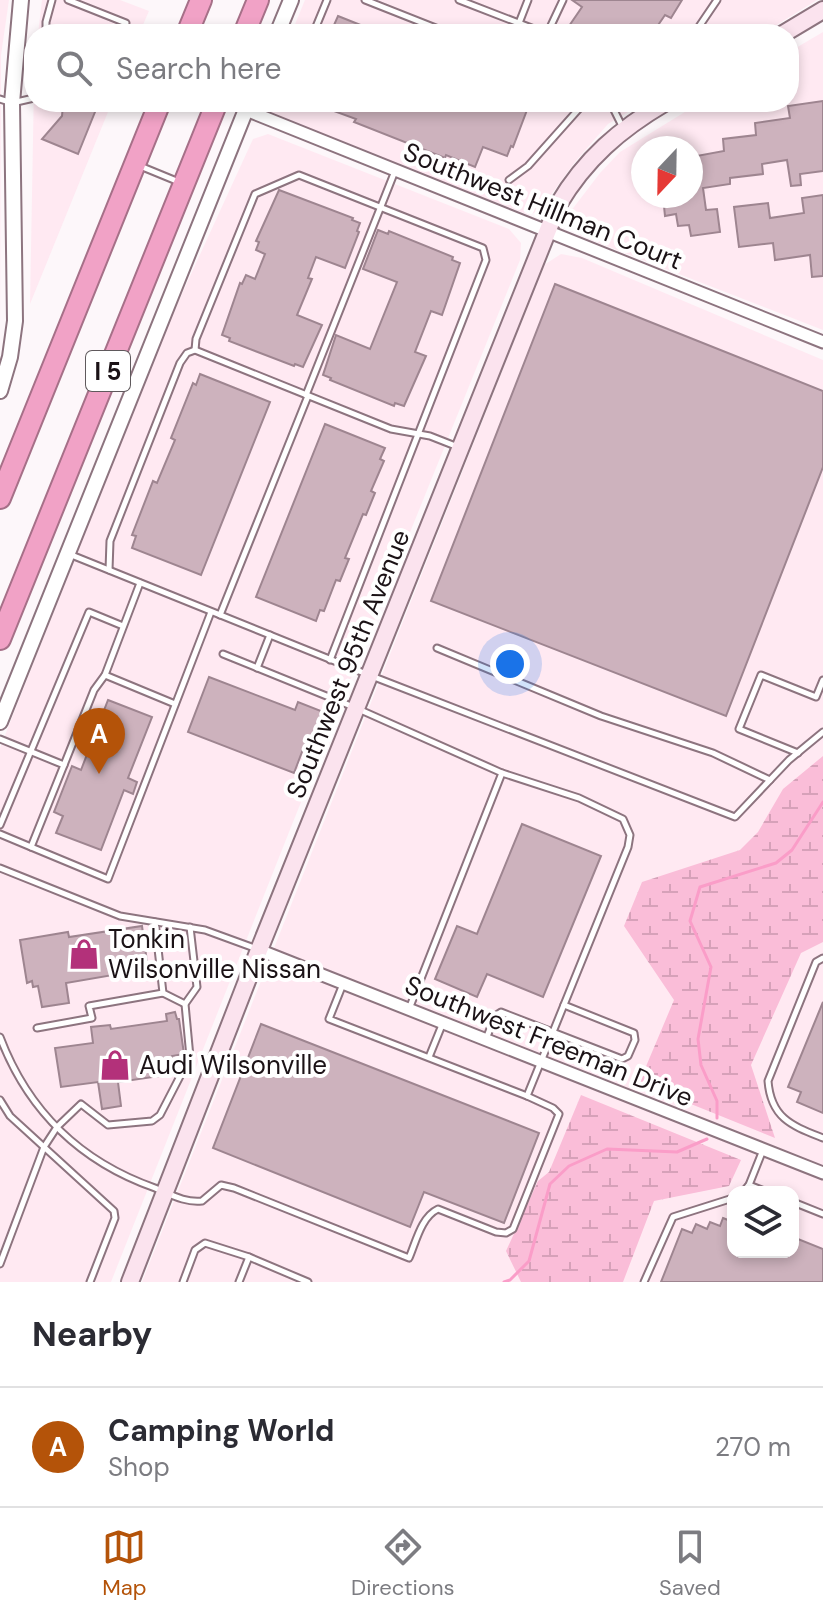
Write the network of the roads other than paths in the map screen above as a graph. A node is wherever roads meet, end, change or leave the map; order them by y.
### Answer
1 (21, 0) edge
2 (52, 0) edge
3 (68, 0) edge
4 (201, 0) edge
5 (258, 0) edge
6 (291, 0) edge
7 (327, 0) edge
8 (365, 0) edge
9 (459, 0) edge
10 (528, 0) edge
11 (563, 0) edge
12 (717, 0) edge
13 (818, 7) edge
14 (126, 23) dead end
15 (519, 23) joint
16 (46, 24) edge
17 (191, 24) edge
18 (248, 24) edge
19 (281, 24) edge
20 (317, 24) edge
21 (426, 24) edge
22 (552, 24) edge
23 (701, 24) edge
24 (796, 24) edge
25 (6, 101) edge
26 (156, 112) edge
27 (213, 112) edge
28 (245, 112) edge
29 (261, 112) edge
30 (576, 112) edge
31 (615, 112) edge
32 (649, 112) edge
33 (623, 128) junction
34 (135, 164) junction
35 (395, 170) junction
36 (509, 180) dead end
37 (184, 184) junction
38 (381, 208) junction
39 (546, 230) junction
40 (823, 342) edge
41 (6, 350) edge
42 (195, 350) junction
43 (0, 391) edge
44 (307, 395) junction
45 (419, 435) junction
46 (459, 448) junction
47 (0, 498) edge
48 (68, 554) junction
49 (109, 570) junction
50 (140, 583) junction
51 (211, 612) junction
52 (220, 615) junction
53 (123, 626) junction
54 (270, 635) junction
55 (0, 639) edge
56 (437, 648) dead end
57 (223, 654) dead end
58 (330, 660) junction
59 (257, 668) junction
60 (105, 675) junction
61 (369, 675) junction
62 (823, 680) edge
63 (175, 704) junction
64 (356, 708) junction
65 (0, 722) edge
66 (823, 732) edge
67 (0, 739) edge
68 (31, 751) junction
69 (798, 753) junction
70 (64, 765) junction
71 (502, 773) junction
72 (770, 780) junction
73 (0, 825) edge
74 (0, 834) edge
75 (31, 847) junction
76 (0, 868) edge
77 (155, 922) junction
78 (190, 927) junction
79 (259, 950) junction
80 (823, 958) edge
81 (343, 983) junction
82 (163, 993) junction
83 (185, 1004) junction
84 (564, 1005) junction
85 (409, 1009) junction
86 (442, 1023) junction
87 (37, 1028) dead end
88 (554, 1031) junction
89 (0, 1037) edge
90 (486, 1040) junction
91 (429, 1057) junction
92 (541, 1062) junction
93 (527, 1096) junction
94 (0, 1100) edge
95 (57, 1127) junction
96 (823, 1138) edge
97 (44, 1147) junction
98 (763, 1149) junction
99 (823, 1173) edge
100 (749, 1185) edge
101 (167, 1193) junction
102 (727, 1200) edge
103 (799, 1204) edge
104 (823, 1214) edge
105 (249, 1257) junction
106 (0, 1264) edge
107 (287, 1273) junction
108 (90, 1282) edge
109 (130, 1282) edge
110 (183, 1282) edge
111 (239, 1282) edge
112 (283, 1282) edge
113 (308, 1282) edge
114 (644, 1282) edge

1 - 25 street
2 - 16 lane
3 - 14 lane
4 - 17 highway
5 - 18 highway
6 - 19 street
7 - 20 lane
8 - 21 lane
9 - 15 lane
10 - 15 lane
11 - 22 lane
12 - 23 lane
13 - 24 main road
25 - 41 street
26 - 34 highway, I 5
27 - 37 highway, I 5
28 - 48 street
29 - 35 street, Southwest Hillman Court
30 - 36 lane
31 - 33 lane
32 - 33 main road, Southwest 95th Avenue
33 - 39 main road, Southwest 95th Avenue
34 - 37 lane
34 - 47 highway, I 5
35 - 38 lane
35 - 39 street, Southwest Hillman Court
37 - 55 highway, I 5
38 - 42 lane
38 - 44 lane
38 - 45 lane
39 - 40 street, Southwest Hillman Court
39 - 46 main road, Southwest 95th Avenue
41 - 43 street
42 - 44 lane
42 - 49 lane
44 - 45 lane
44 - 52 lane
45 - 46 lane
45 - 58 lane
46 - 61 main road, Southwest 95th Avenue
48 - 49 lane
48 - 65 street
49 - 50 lane
50 - 51 lane
50 - 53 lane
51 - 52 lane
51 - 63 lane
52 - 54 lane
53 - 60 lane
53 - 68 lane
54 - 58 lane
54 - 59 lane
56 - 72 lane
57 - 59 lane
58 - 61 lane
59 - 64 lane
60 - 63 lane
60 - 70 lane
61 - 64 main road, Southwest 95th Avenue
61 - 72 lane
62 - 69 lane
63 - 75 lane
64 - 71 lane
64 - 79 main road, Southwest 95th Avenue
66 - 69 lane
67 - 68 lane
68 - 70 lane
68 - 73 lane
69 - 72 lane
70 - 75 lane
71 - 84 lane
71 - 85 lane
74 - 75 lane
76 - 77 lane
77 - 78 lane
77 - 82 lane
78 - 79 lane
78 - 83 lane
79 - 81 street, Southwest Freeman Drive
79 - 101 main road, Southwest 95th Avenue
80 - 96 lane
81 - 85 street, Southwest Freeman Drive
81 - 91 lane
82 - 83 lane
82 - 87 lane
83 - 95 lane
84 - 88 lane
84 - 88 lane
85 - 86 street, Southwest Freeman Drive
86 - 90 street, Southwest Freeman Drive
86 - 91 lane
88 - 90 lane
88 - 92 lane
89 - 95 lane
90 - 92 street, Southwest Freeman Drive
91 - 93 lane
92 - 93 lane
92 - 98 street, Southwest Freeman Drive
93 - 101 lane
94 - 97 lane
95 - 97 lane
95 - 101 lane
97 - 106 lane
97 - 108 lane
98 - 99 street, Southwest Freeman Drive
98 - 100 lane
101 - 109 main road, Southwest 95th Avenue
102 - 114 lane
103 - 104 lane
105 - 107 lane
105 - 110 lane
105 - 111 lane
107 - 112 lane
107 - 113 lane

